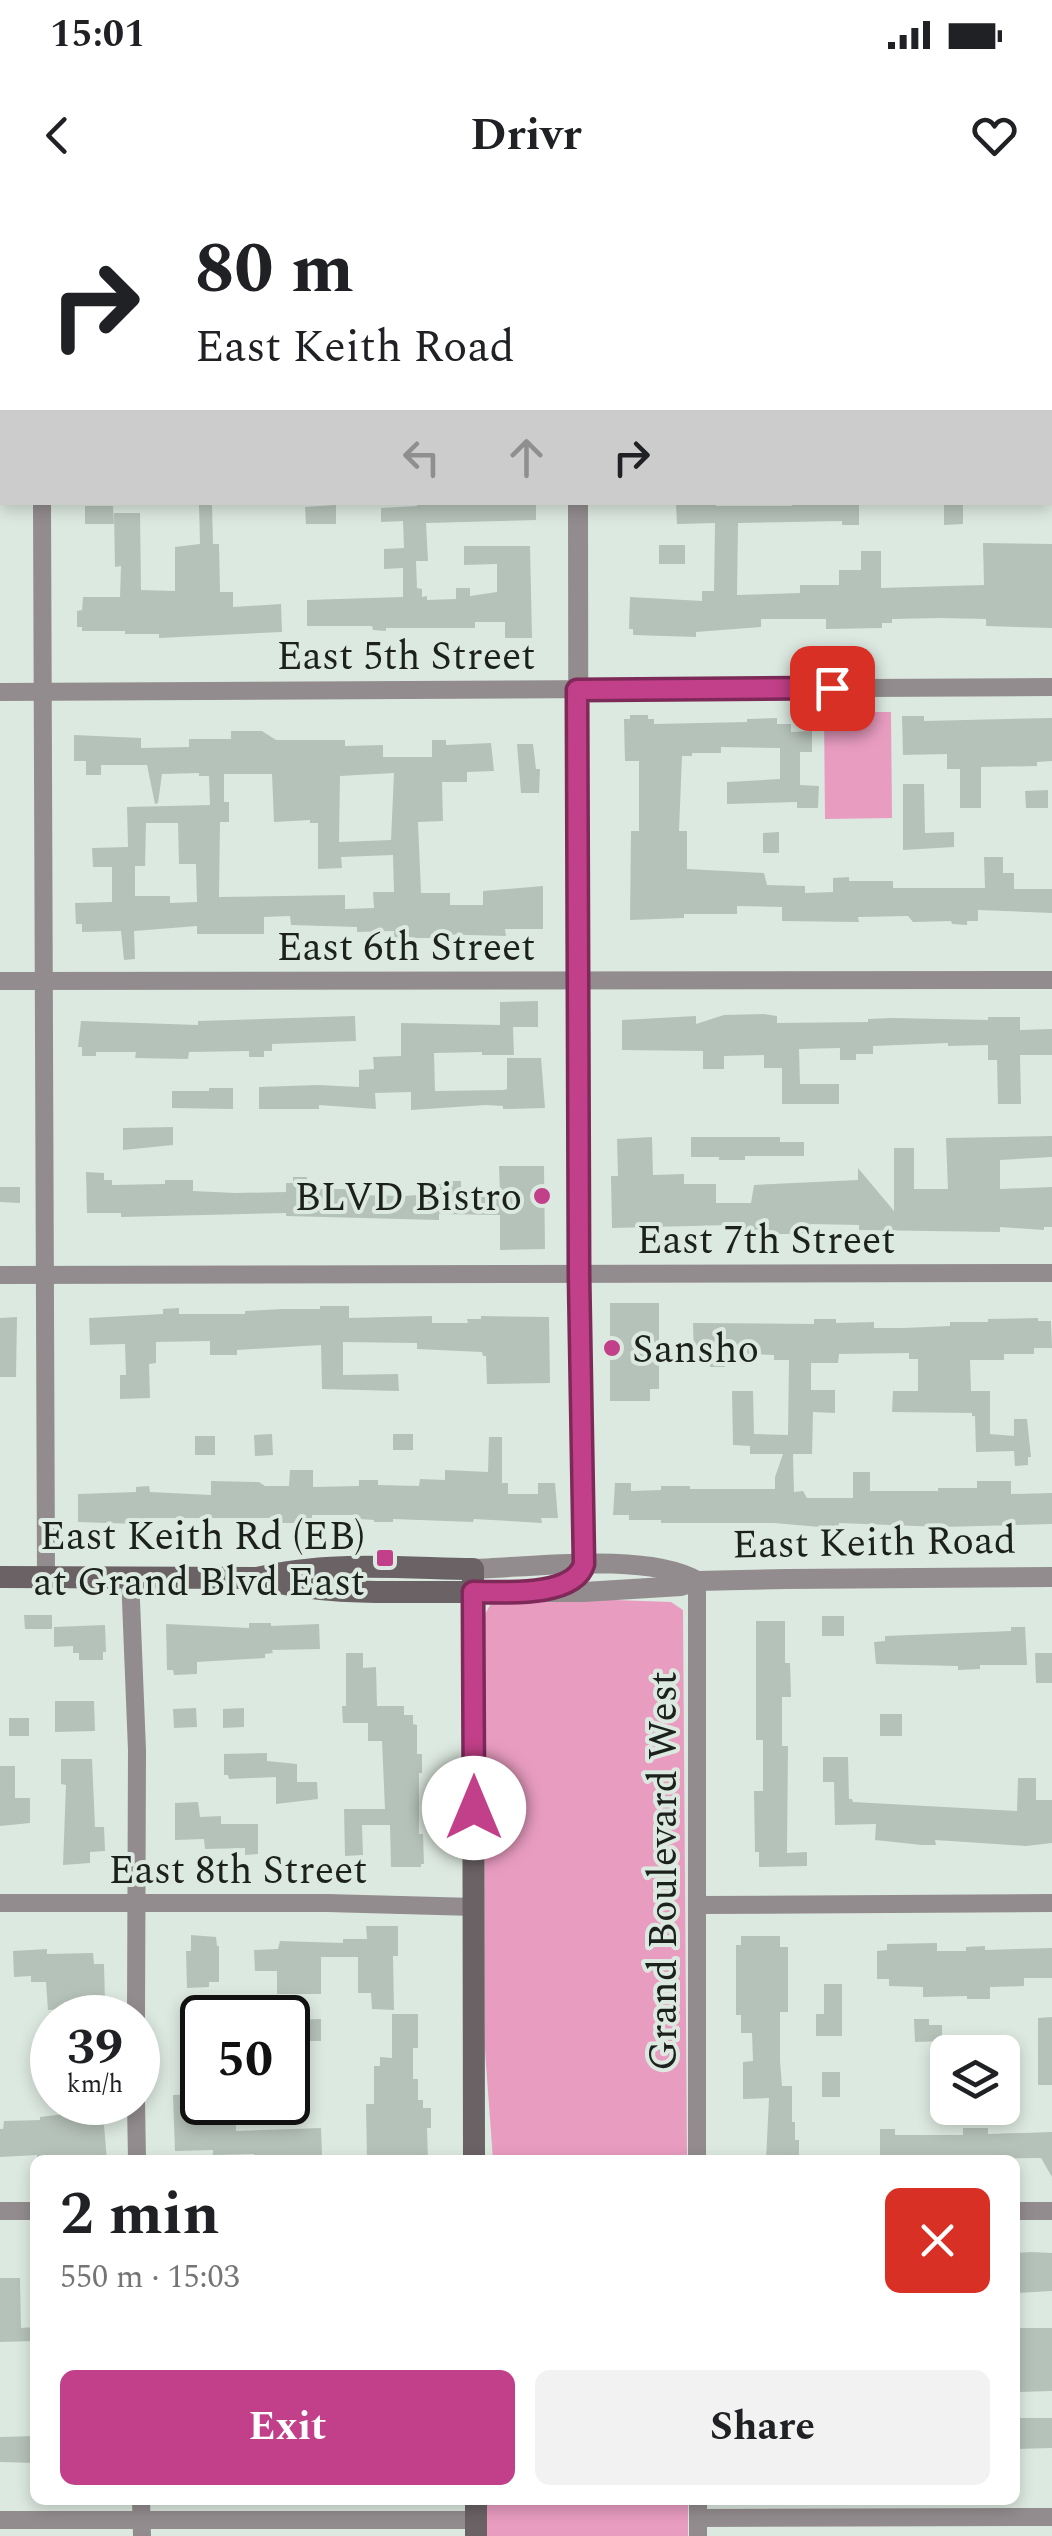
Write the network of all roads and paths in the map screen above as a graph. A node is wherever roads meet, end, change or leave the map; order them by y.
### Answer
1 (42, 505) edge
2 (578, 505) edge
3 (1052, 687) edge
4 (577, 690) junction
5 (0, 692) edge
6 (44, 692) junction
7 (1052, 980) edge
8 (0, 981) edge
9 (44, 981) junction
10 (577, 982) junction
11 (1052, 1273) edge
12 (0, 1275) edge
13 (46, 1275) junction
14 (579, 1275) junction
15 (584, 1564) junction
16 (130, 1576) junction
17 (0, 1577) edge
18 (46, 1577) junction
19 (1052, 1577) edge
20 (473, 1580) junction
21 (697, 1581) junction
22 (624, 1590) junction
23 (530, 1592) junction
24 (0, 1903) edge
25 (1052, 1903) edge
26 (135, 1905) junction
27 (699, 1905) junction
28 (476, 1906) junction
29 (136, 1995) edge
30 (136, 2125) edge
31 (136, 2155) edge
32 (474, 2155) edge
33 (697, 2155) edge
34 (1020, 2210) edge
35 (0, 2211) edge
36 (30, 2211) edge
37 (1052, 2211) edge
38 (1052, 2517) edge
39 (476, 2518) edge
40 (698, 2518) edge
41 (0, 2520) edge
42 (142, 2528) edge

1 - 6 street
2 - 4 street
3 - 4 street, East 5th Street
4 - 6 street, East 5th Street
4 - 10 street
5 - 6 street, East 5th Street
6 - 9 street
7 - 10 street, East 6th Street
8 - 9 street, East 6th Street
9 - 10 street, East 6th Street
9 - 13 street
10 - 14 street
11 - 14 street, East 7th Street
12 - 13 street, East 7th Street
13 - 14 street, East 7th Street
13 - 18 street
14 - 15 street
15 - 20 street, East Keith Road
15 - 21 street, East Keith Road
15 - 22 street
15 - 23 street
16 - 18 main road, East Keith Road
16 - 20 main road, East Keith Road
16 - 26 street
17 - 18 main road, East Keith Road
19 - 21 street, East Keith Road
20 - 23 street, East Keith Road
20 - 28 main road
21 - 22 street, East Keith Road
21 - 27 street, Grand Boulevard West
22 - 23 street, East Keith Road
24 - 26 street, East 8th Street
25 - 27 street
26 - 28 street, East 8th Street
26 - 29 street
27 - 33 street, Grand Boulevard West
28 - 32 main road
30 - 31 street
34 - 37 street
35 - 36 street
38 - 40 street
39 - 42 street
41 - 42 street

